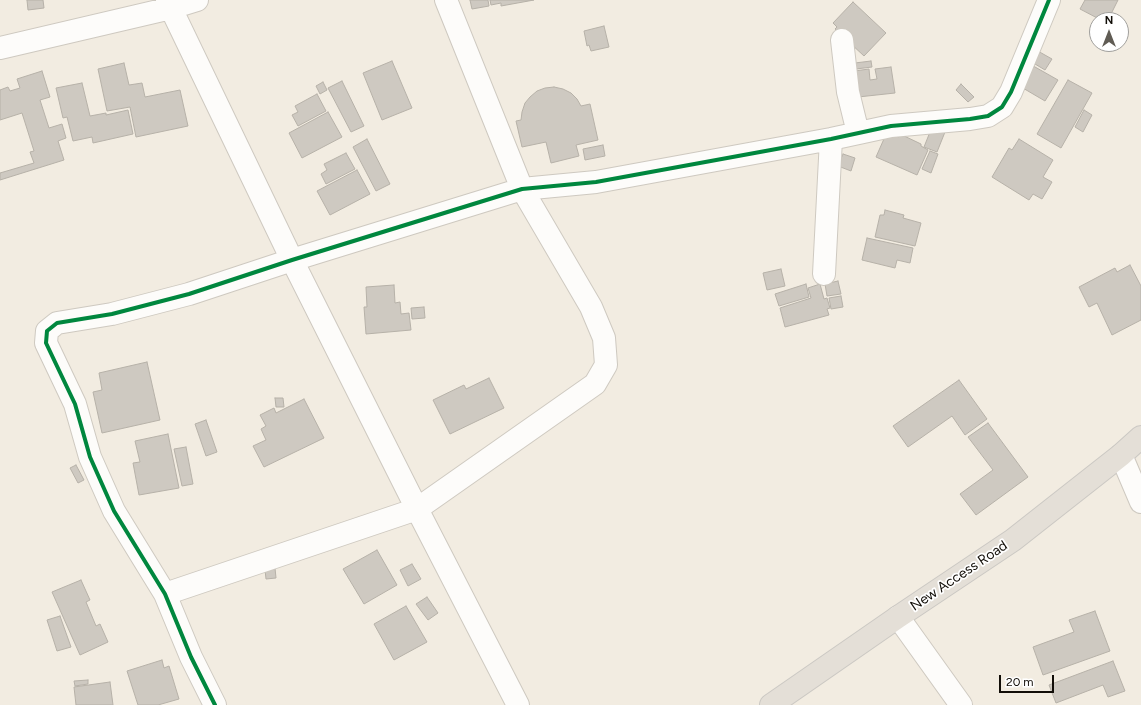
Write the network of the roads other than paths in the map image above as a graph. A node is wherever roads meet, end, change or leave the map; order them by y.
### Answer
1 (197, 0) edge
2 (446, 0) edge
3 (1049, 0) edge
4 (169, 4) edge
5 (842, 40) dead end
6 (0, 48) edge
7 (858, 133) junction
8 (832, 140) junction
9 (522, 189) junction
10 (292, 260) junction
11 (824, 274) dead end
12 (1141, 437) edge
13 (1121, 455) junction
14 (1141, 502) edge
15 (418, 509) junction
16 (165, 594) junction
17 (898, 617) junction
18 (214, 705) edge
19 (518, 705) edge
20 (770, 705) edge
21 (961, 705) edge

1 - 4 street
2 - 9 street
3 - 7 street
4 - 6 street
4 - 10 street
5 - 7 street
7 - 8 street
8 - 9 street
8 - 11 street
9 - 10 street
9 - 15 street
10 - 15 street
10 - 16 street
12 - 13 main road, New Access Road
13 - 14 street
13 - 17 main road, New Access Road
15 - 16 street
15 - 19 street
16 - 18 street
17 - 20 main road, New Access Road
17 - 21 street

